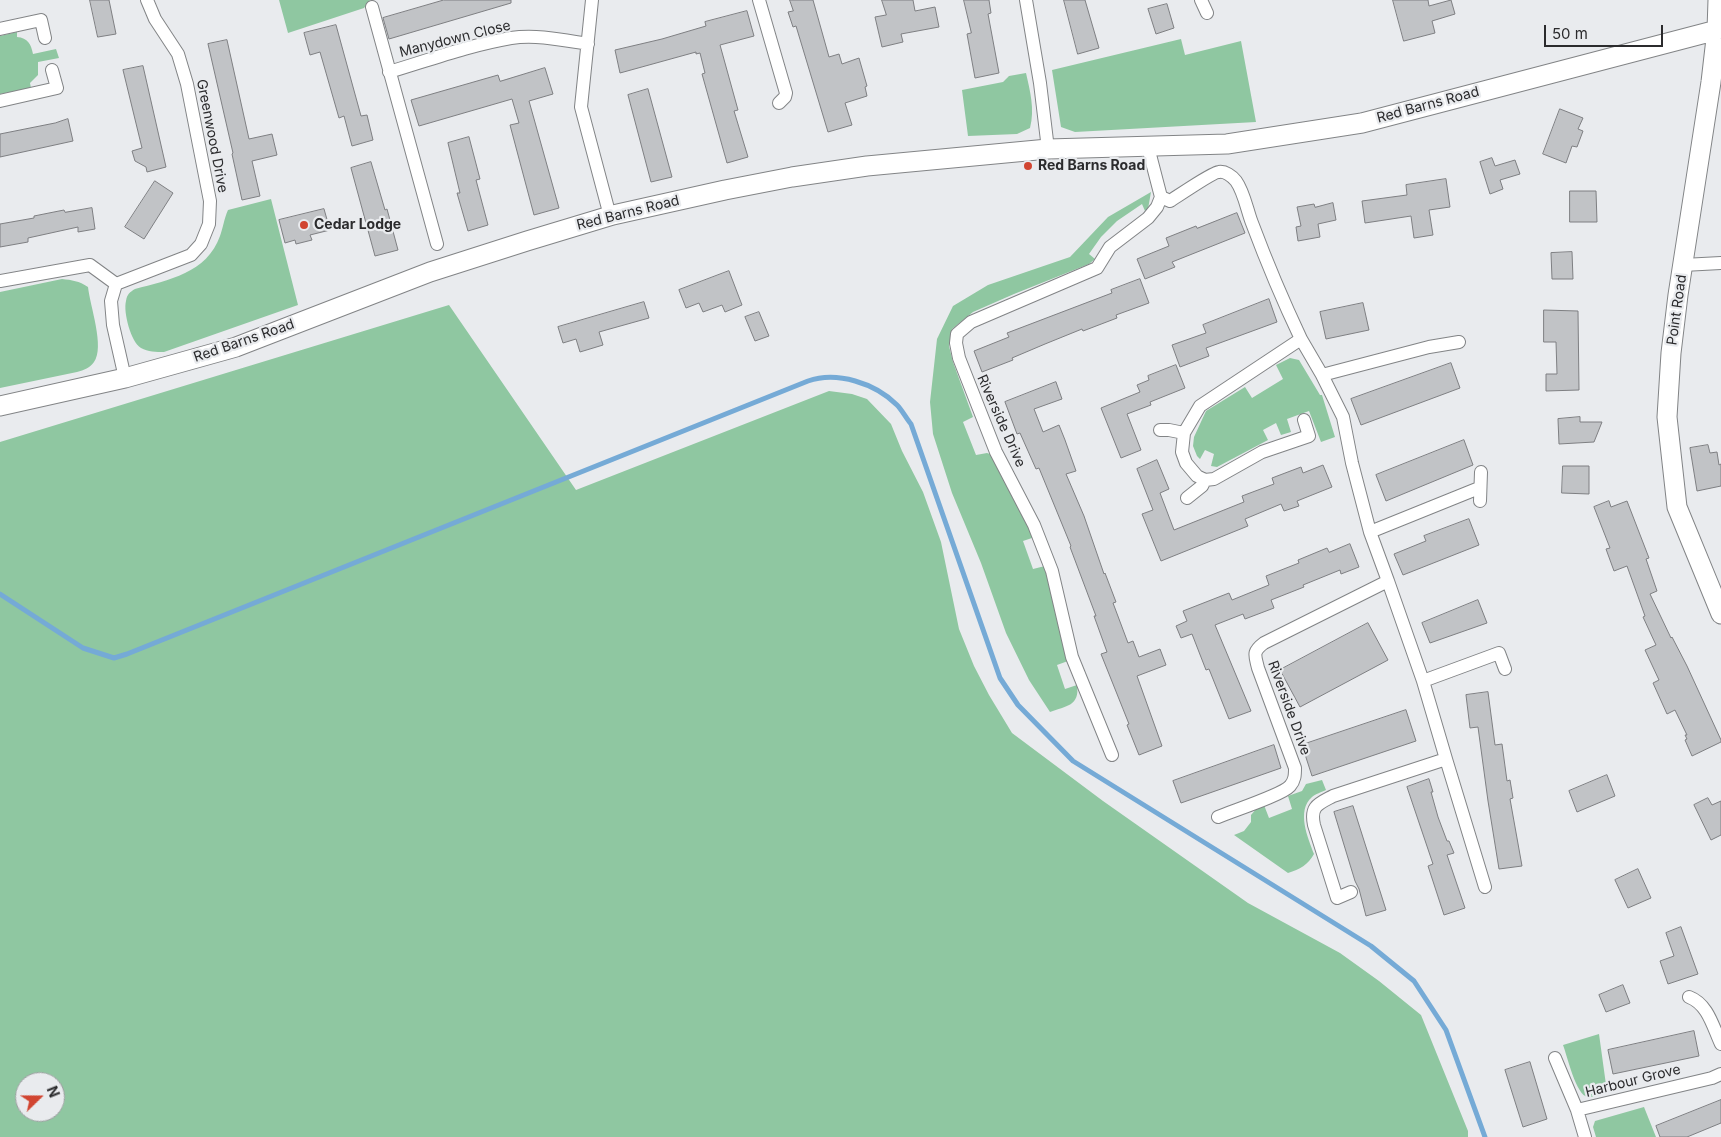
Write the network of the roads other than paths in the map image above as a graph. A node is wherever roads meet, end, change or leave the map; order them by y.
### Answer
1 (147, 0) edge
2 (592, 0) edge
3 (759, 0) edge
4 (1026, 0) edge
5 (1201, 0) edge
6 (1718, 0) edge
7 (372, 7) dead end
8 (1207, 13) dead end
9 (0, 29) edge
10 (1717, 30) junction
11 (46, 38) dead end
12 (588, 44) junction
13 (52, 70) dead end
14 (389, 72) junction
15 (1716, 83) edge
16 (0, 101) edge
17 (779, 103) dead end
18 (1148, 147) junction
19 (1048, 149) junction
20 (1161, 197) junction
21 (610, 216) junction
22 (436, 244) dead end
23 (1721, 263) edge
24 (1683, 265) junction
25 (0, 281) edge
26 (116, 284) junction
27 (1301, 339) junction
28 (1459, 342) dead end
29 (1322, 375) junction
30 (125, 378) junction
31 (0, 406) edge
32 (1304, 420) dead end
33 (1160, 430) dead end
34 (1184, 433) junction
35 (1481, 472) dead end
36 (1206, 480) junction
37 (1479, 488) junction
38 (1187, 498) dead end
39 (1480, 501) dead end
40 (1370, 532) junction
41 (1388, 581) junction
42 (1721, 614) edge
43 (1505, 669) dead end
44 (1424, 681) junction
45 (1112, 755) dead end
46 (1446, 759) junction
47 (1218, 816) dead end
48 (1485, 887) dead end
49 (1351, 892) dead end
50 (1690, 997) dead end
51 (1721, 1044) edge
52 (1555, 1058) dead end
53 (1721, 1074) edge
54 (1577, 1110) junction
55 (1585, 1137) edge

1 - 26 street, Greenwood Drive
2 - 12 street
3 - 17 street
4 - 19 street
5 - 8 street
6 - 10 street, Point Road
7 - 14 street, Manydown Close
9 - 11 street
10 - 15 street, Point Road
10 - 18 street, Red Barns Road
12 - 14 street, Manydown Close
12 - 21 street
13 - 16 street
14 - 22 street, Manydown Close
15 - 24 street, Point Road
18 - 19 street, Red Barns Road
18 - 20 street
19 - 21 street, Red Barns Road
20 - 27 street
20 - 45 street, Riverside Drive
21 - 30 street, Red Barns Road
23 - 24 street
24 - 42 street, Point Road
25 - 26 street
26 - 30 street
27 - 29 street
27 - 34 street
28 - 29 street
29 - 40 street
30 - 31 street, Red Barns Road
32 - 36 street
33 - 34 street
34 - 36 street
35 - 37 street
36 - 38 street
37 - 39 street
37 - 40 street
40 - 41 street
41 - 44 street
41 - 47 street, Riverside Drive
43 - 44 street
44 - 46 street
46 - 48 street
46 - 49 street
50 - 51 street
52 - 54 street, Harbour Grove
53 - 54 street, Harbour Grove
54 - 55 street

